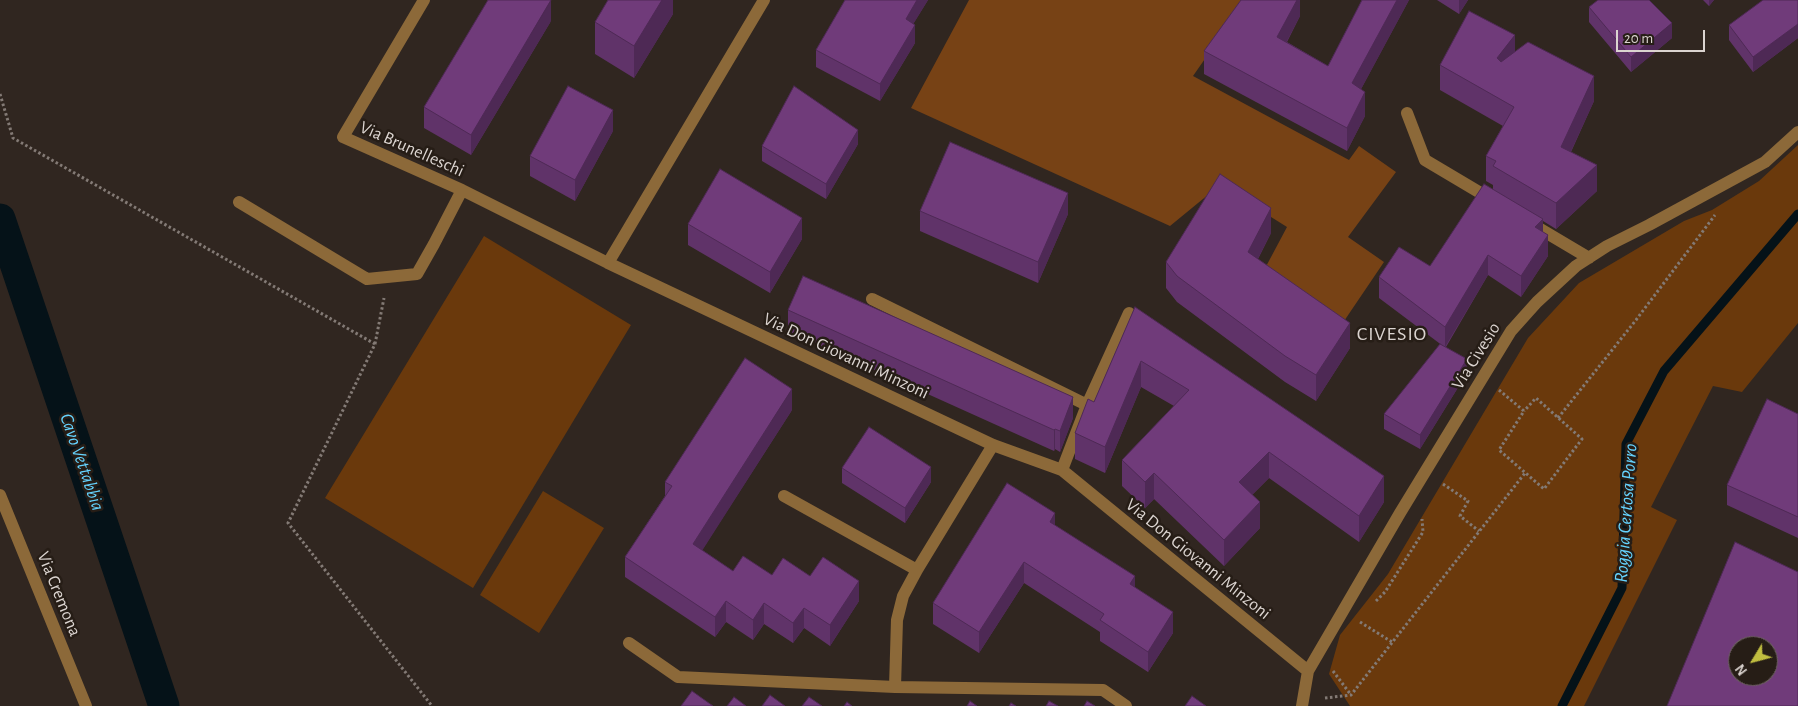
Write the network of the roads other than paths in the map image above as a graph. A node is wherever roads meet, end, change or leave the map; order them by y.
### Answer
1 (424, 0) edge
2 (764, 0) edge
3 (1407, 114) dead end
4 (1798, 132) edge
5 (462, 190) junction
6 (239, 202) dead end
7 (1505, 208) edge
8 (1521, 218) edge
9 (1590, 258) junction
10 (608, 263) junction
11 (872, 299) dead end
12 (1129, 314) dead end
13 (1087, 405) junction
14 (993, 445) junction
15 (1062, 470) junction
16 (0, 495) edge
17 (784, 496) dead end
18 (917, 570) junction
19 (628, 643) dead end
20 (1308, 671) junction
21 (895, 687) junction
22 (86, 706) edge
23 (1126, 706) edge
24 (1302, 706) edge

1 - 5 street, Via Brunelleschi
2 - 10 street
3 - 7 street
4 - 9 street, Via Civesio
5 - 6 street
5 - 10 street, Via Brunelleschi
8 - 9 street
9 - 20 street, Via Civesio
10 - 14 street, Via Don Giovanni Minzoni
11 - 13 street
12 - 13 street
13 - 15 street
14 - 15 street, Via Don Giovanni Minzoni
14 - 18 street
15 - 20 street, Via Don Giovanni Minzoni
16 - 22 street, Via Cremona
17 - 18 street
18 - 21 street
19 - 21 street
20 - 24 street, Via Civesio
21 - 23 street

